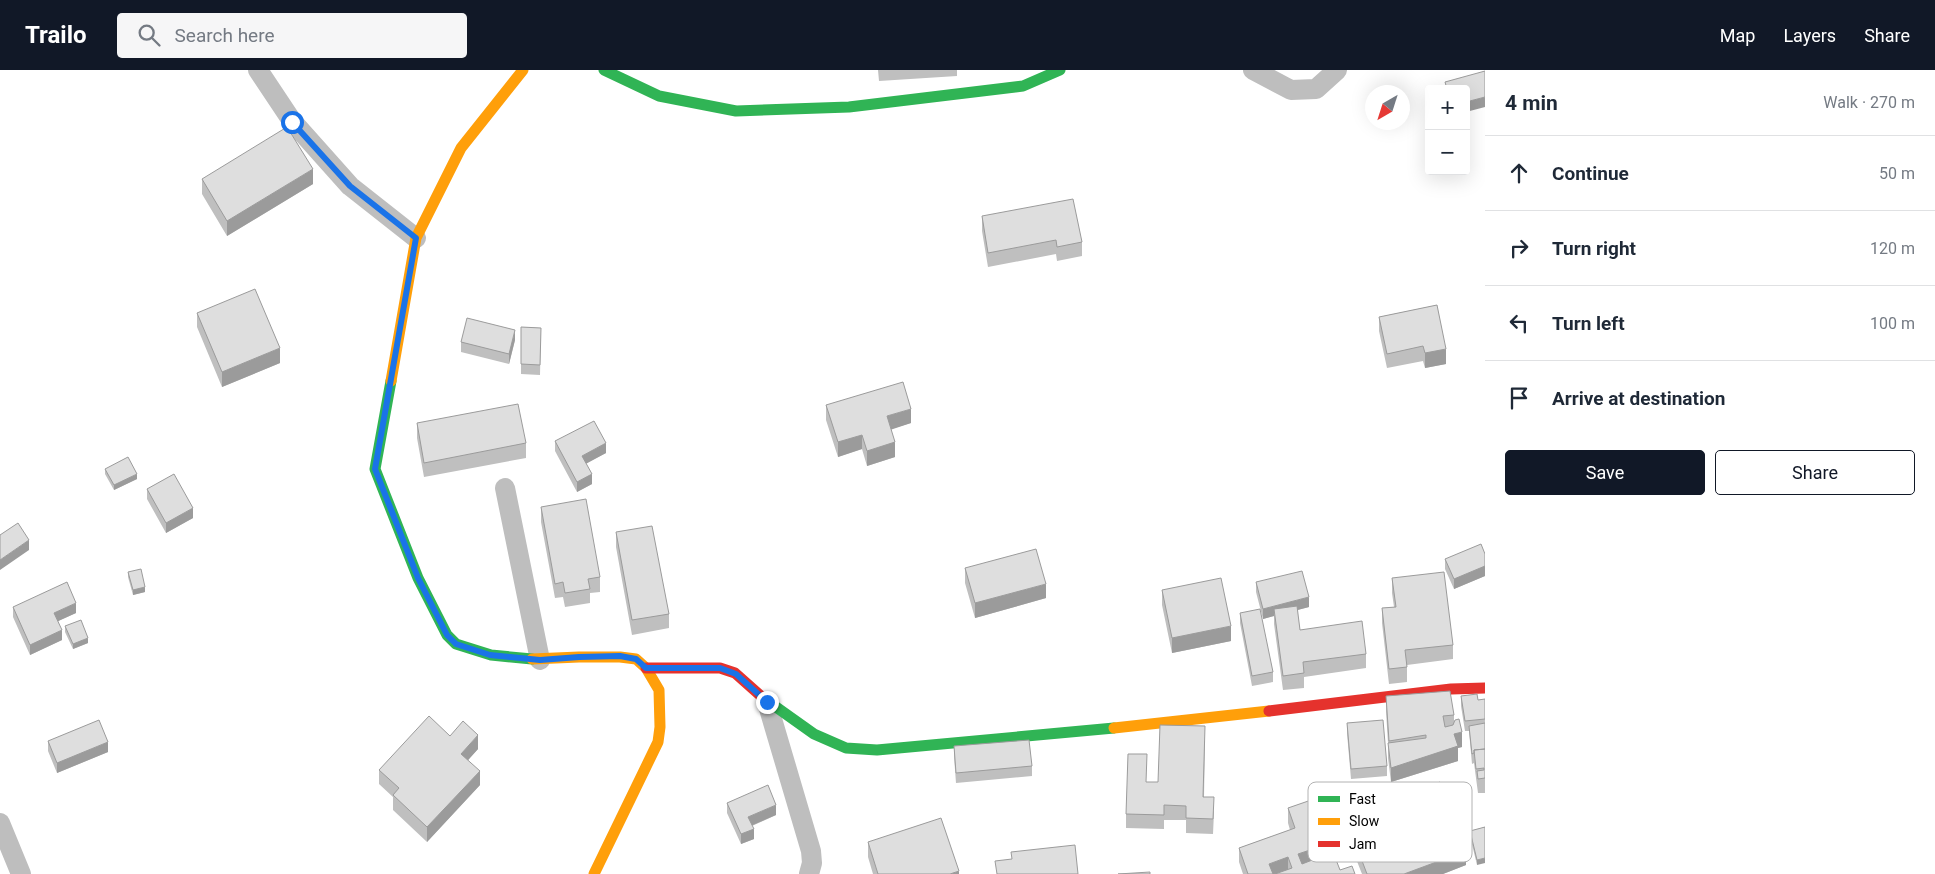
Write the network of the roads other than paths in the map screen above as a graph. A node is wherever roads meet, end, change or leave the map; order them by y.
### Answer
1 (258, 70) edge
2 (523, 70) edge
3 (604, 70) edge
4 (1060, 70) edge
5 (1253, 70) edge
6 (1337, 70) edge
7 (416, 238) junction
8 (505, 488) dead end
9 (540, 660) junction
10 (646, 668) junction
11 (1485, 688) edge
12 (767, 702) junction
13 (0, 823) edge
14 (21, 874) edge
15 (594, 874) edge
16 (809, 874) edge

1 - 7 street
2 - 7 street
3 - 4 street
5 - 6 street
7 - 9 street
8 - 9 street
9 - 10 street
10 - 12 street
10 - 15 street
11 - 12 street
12 - 16 street
13 - 14 street

